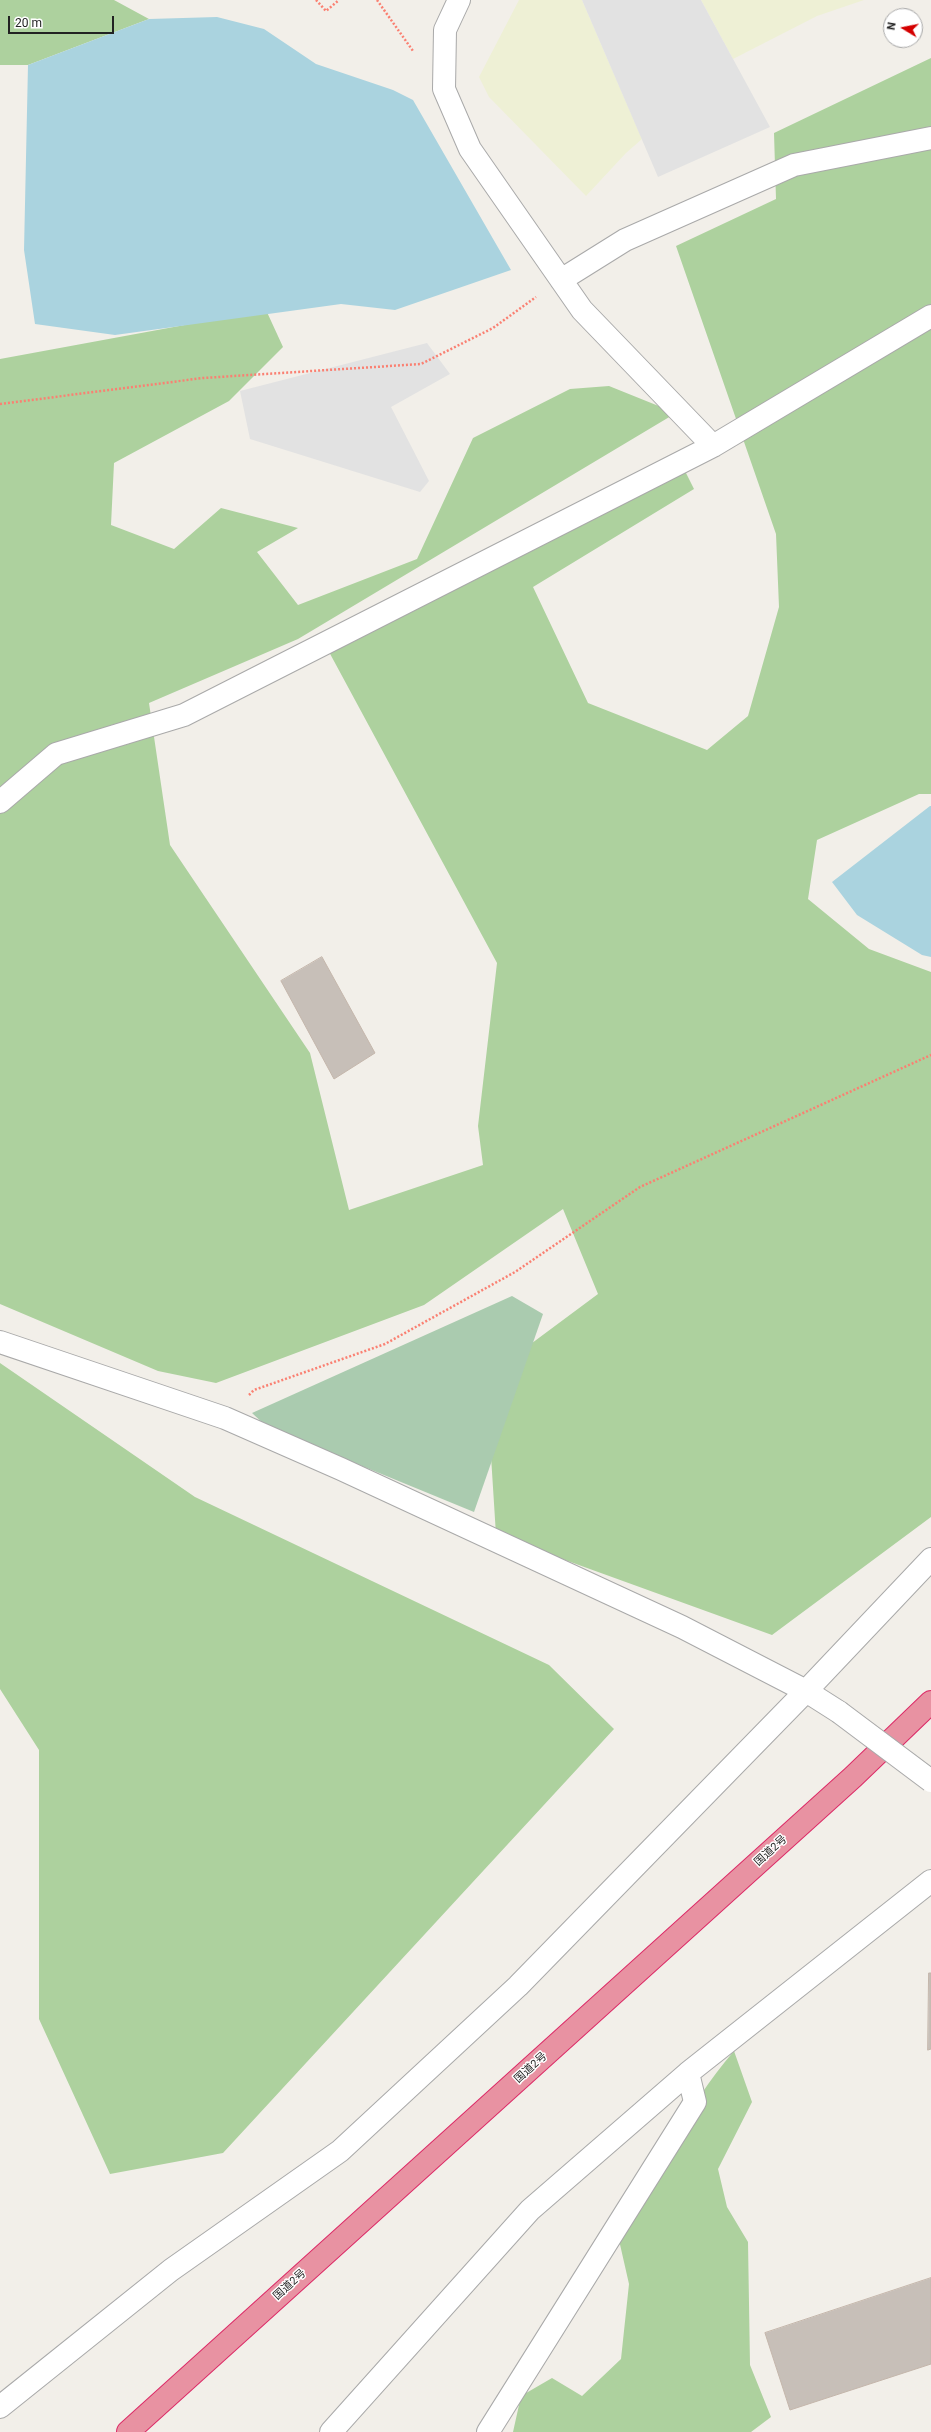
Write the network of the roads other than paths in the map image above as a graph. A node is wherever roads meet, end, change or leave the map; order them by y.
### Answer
1 (459, 0) edge
2 (931, 138) edge
3 (561, 280) junction
4 (931, 316) edge
5 (713, 446) junction
6 (0, 802) edge
7 (0, 1342) edge
8 (931, 1559) edge
9 (806, 1691) junction
10 (931, 1702) edge
11 (931, 1780) edge
12 (931, 1881) edge
13 (688, 2073) junction
14 (0, 2407) edge
15 (128, 2432) edge
16 (331, 2432) edge
17 (488, 2432) edge

1 - 3 street
2 - 3 street
3 - 5 street
4 - 5 street
5 - 6 street
7 - 9 street
8 - 9 street
9 - 11 street, bridge
9 - 14 street
10 - 15 highway, 国道2号
12 - 13 street
13 - 16 street
13 - 17 street

